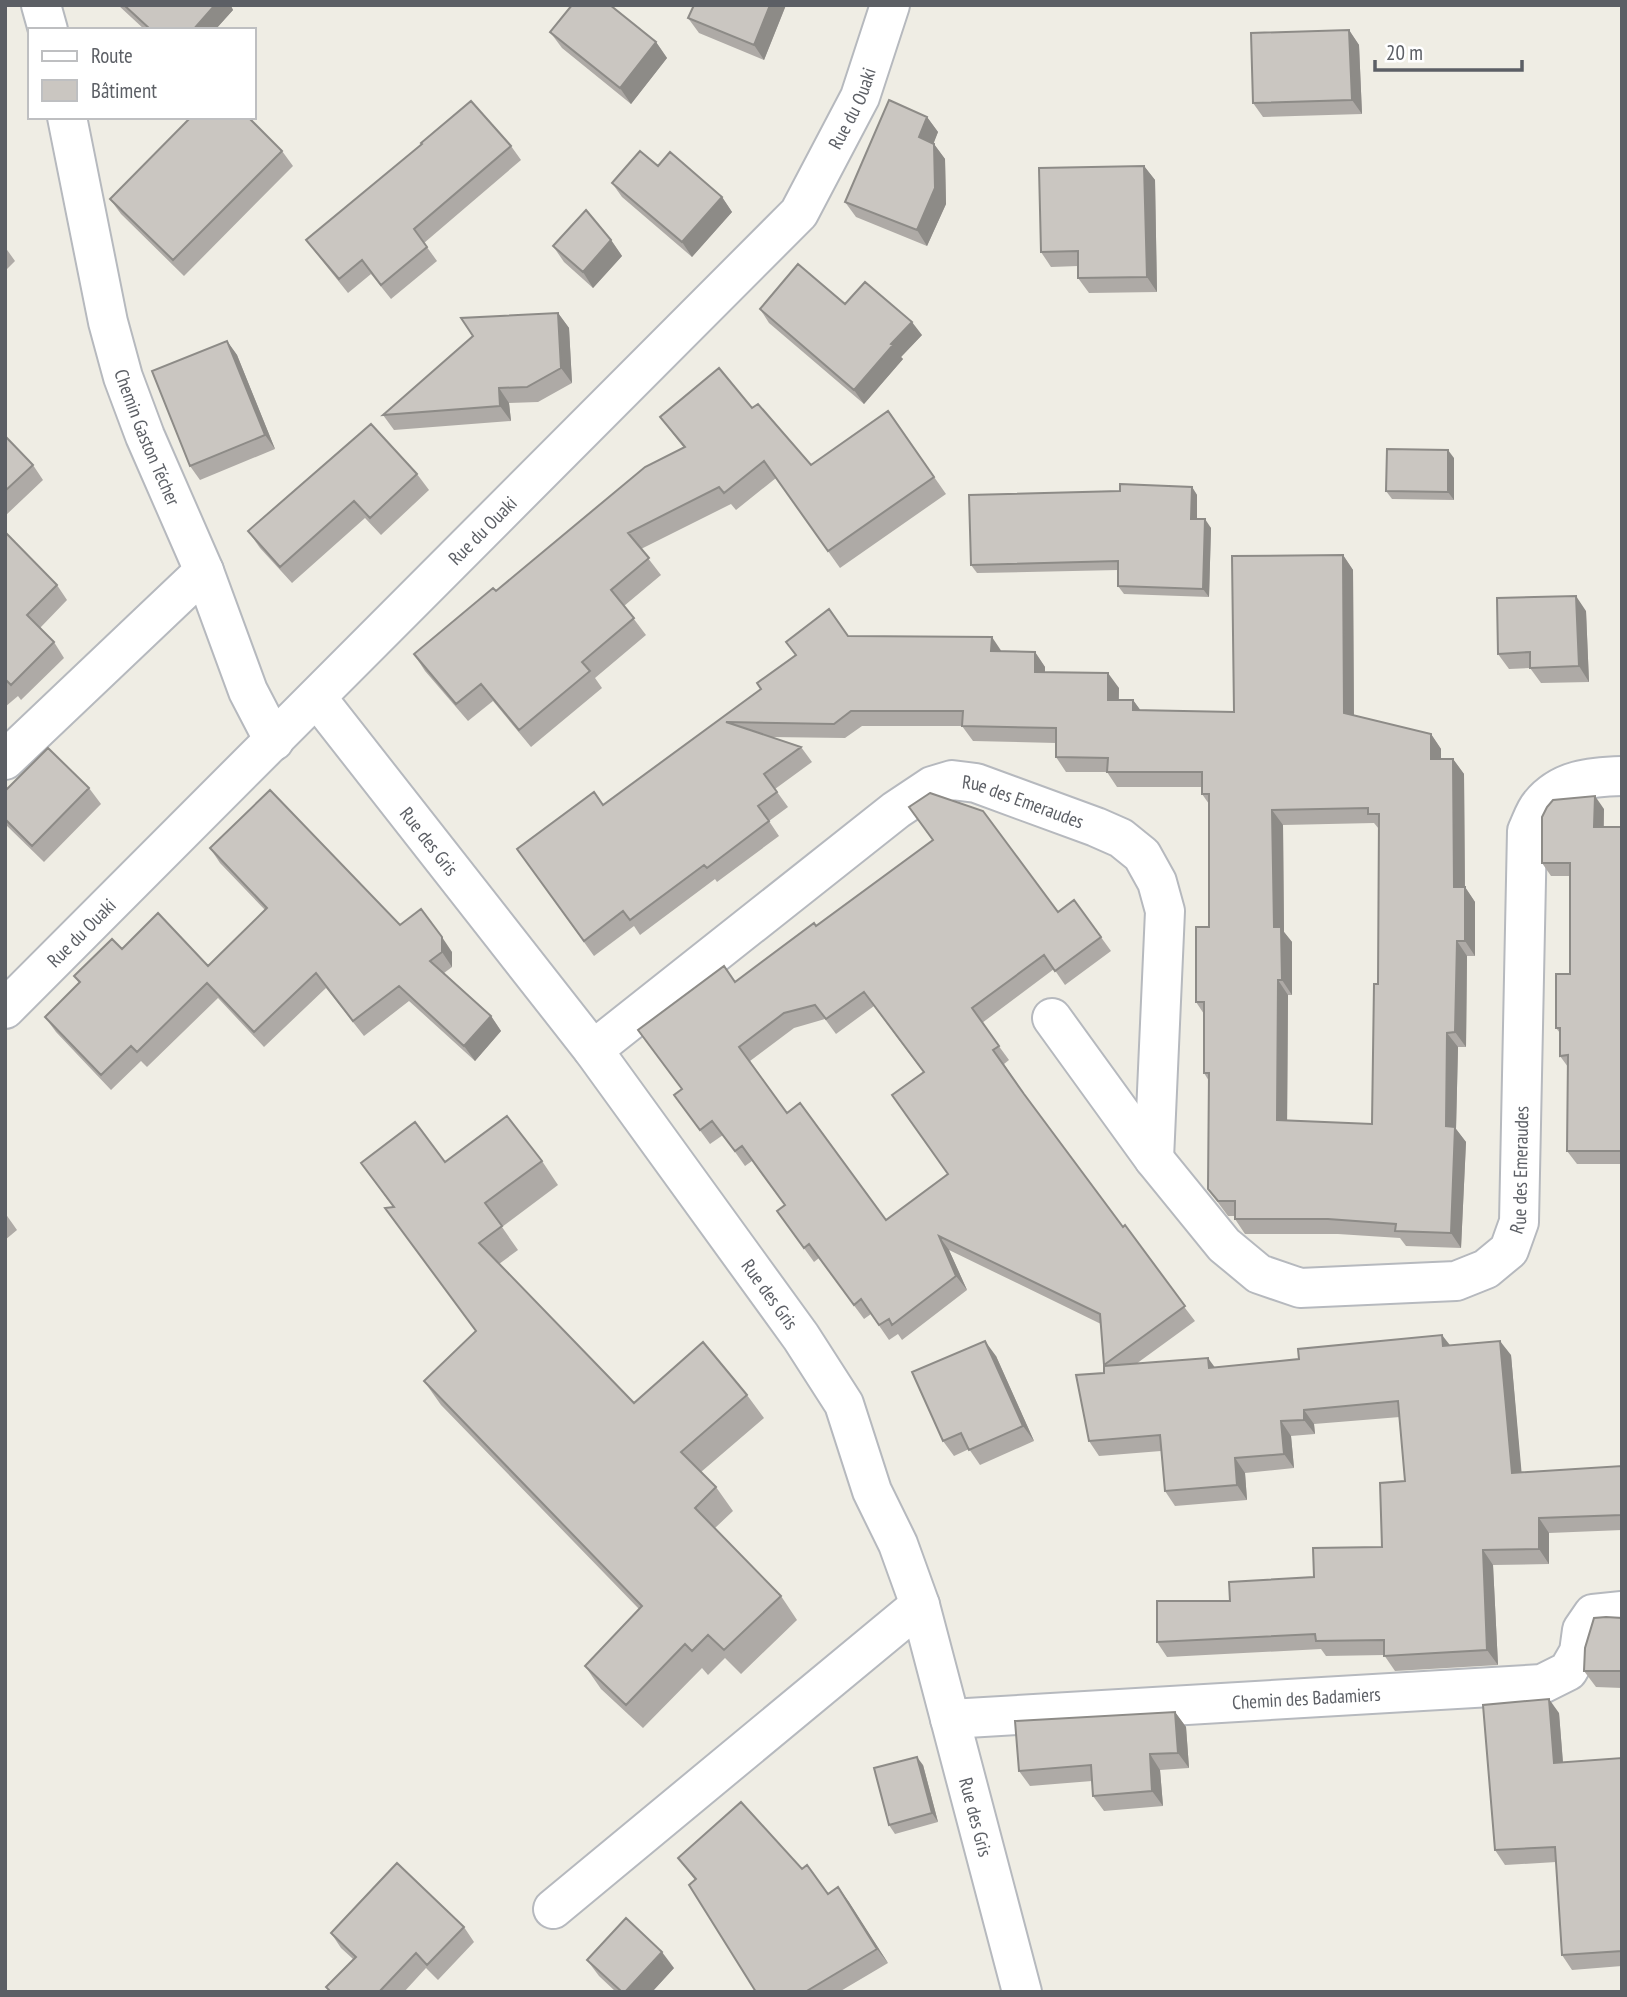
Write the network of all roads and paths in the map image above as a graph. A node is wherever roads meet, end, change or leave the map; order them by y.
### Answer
1 (41, 5) edge
2 (890, 5) edge
3 (47, 28) edge
4 (67, 119) edge
5 (204, 571) junction
6 (317, 698) junction
7 (274, 741) junction
8 (5, 760) edge
9 (1622, 776) edge
10 (5, 1009) edge
11 (1052, 1018) dead end
12 (593, 1050) junction
13 (1154, 1159) junction
14 (920, 1605) junction
15 (1622, 1611) edge
16 (950, 1719) junction
17 (553, 1909) dead end
18 (1022, 1992) edge

1 - 3 street
2 - 6 street, Rue du Ouaki
4 - 5 street, Chemin Gaston Técher
5 - 7 street, Chemin Gaston Técher
5 - 8 street
6 - 7 street, Rue du Ouaki
6 - 12 street, Rue des Gris
7 - 10 street, Rue du Ouaki
9 - 13 street, Rue des Emeraudes
11 - 13 street, Rue des Emeraudes
12 - 13 street, Rue des Emeraudes
12 - 14 street, Rue des Gris
14 - 16 street, Rue des Gris
14 - 17 street
15 - 16 street, Chemin des Badamiers
16 - 18 street, Rue des Gris

